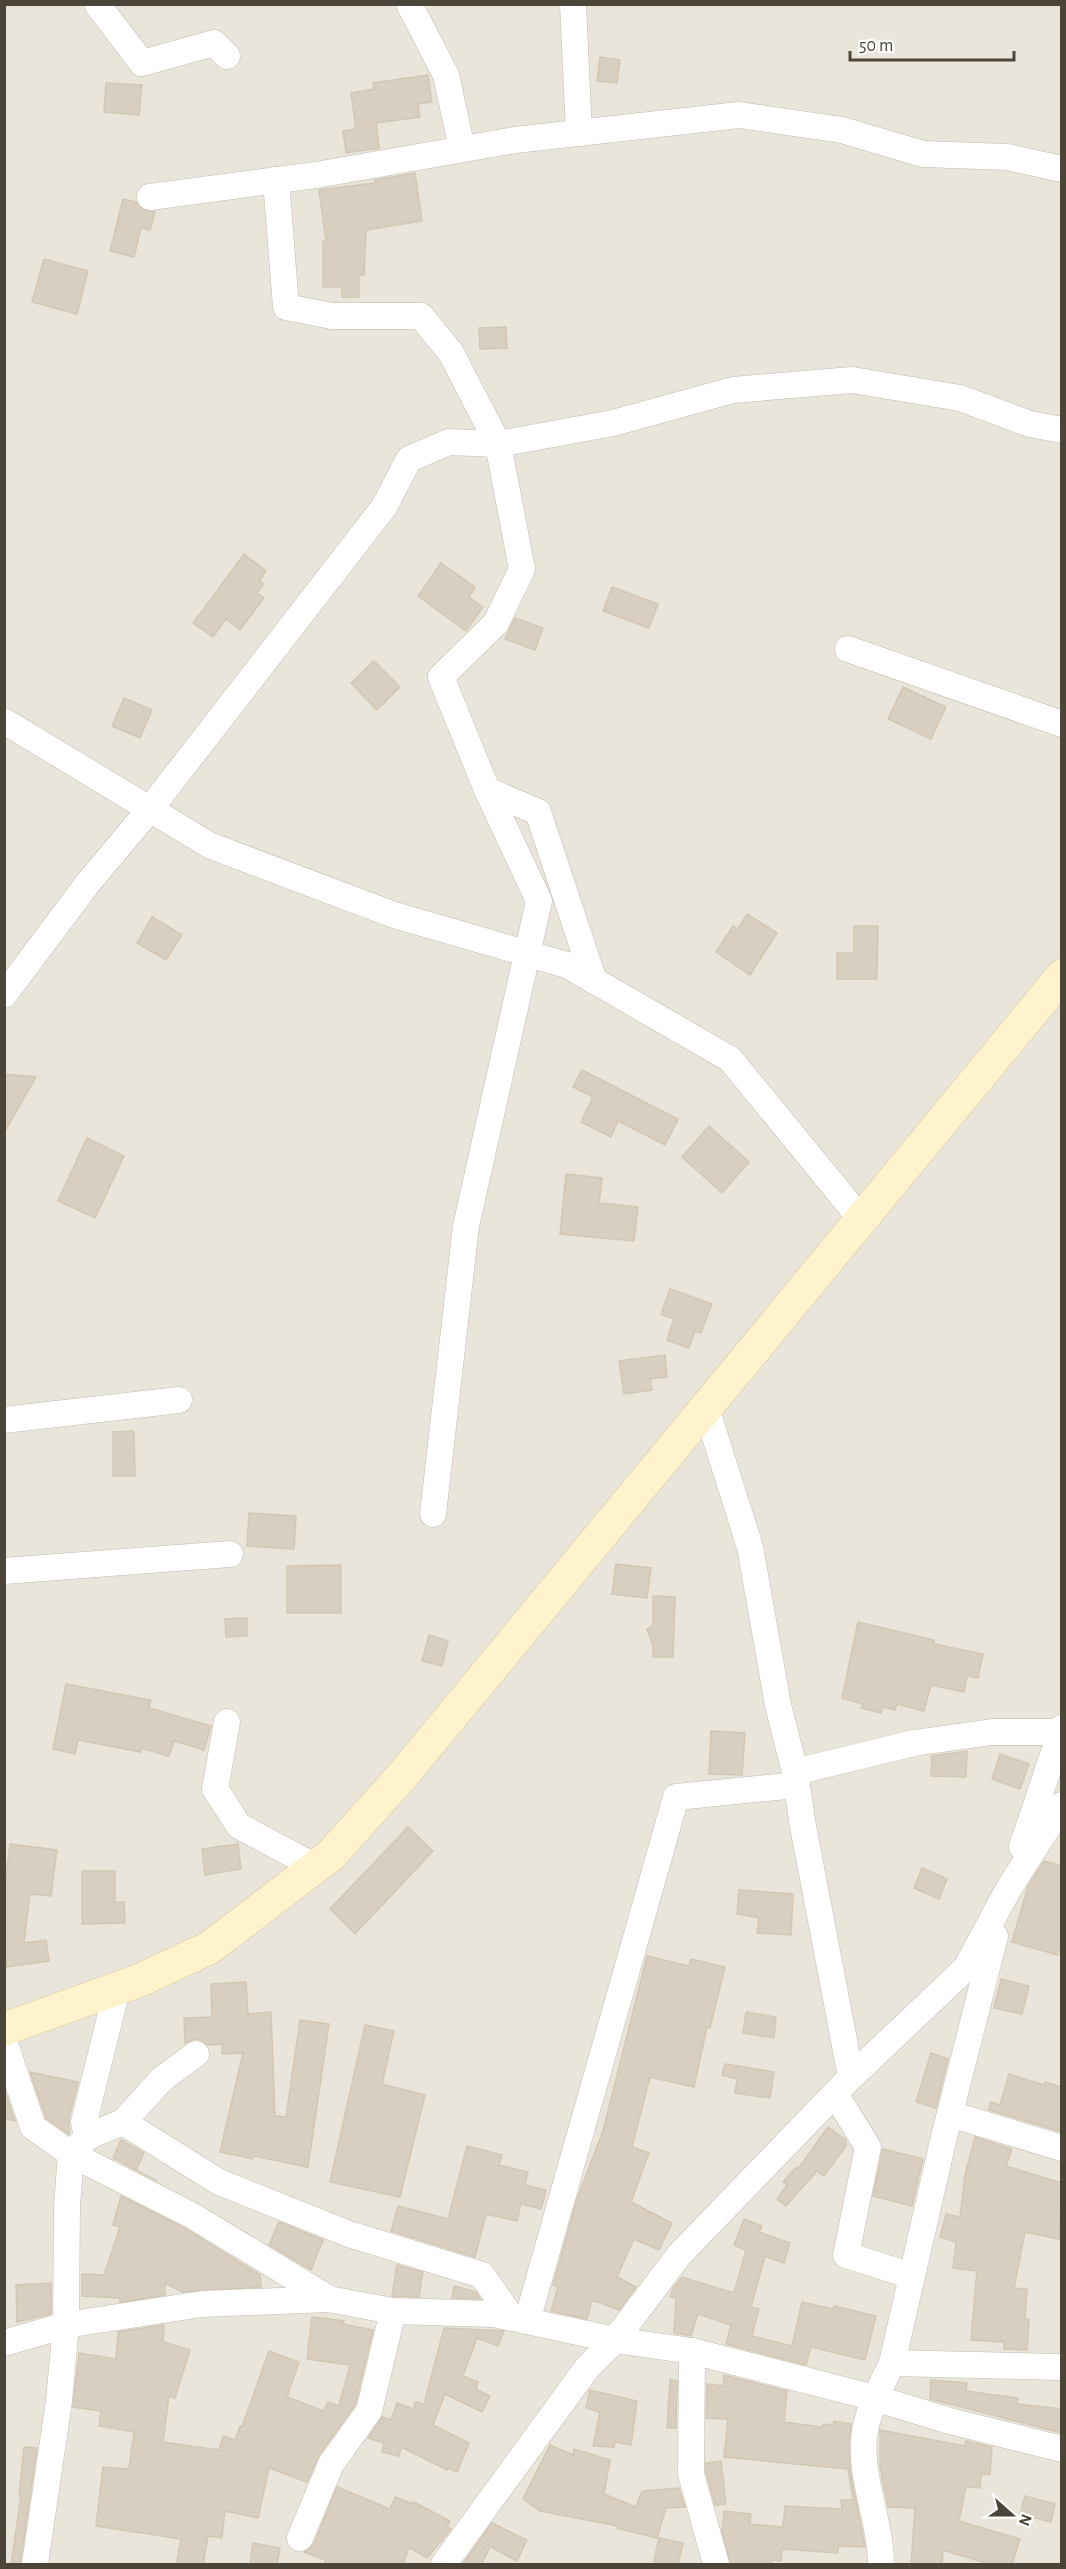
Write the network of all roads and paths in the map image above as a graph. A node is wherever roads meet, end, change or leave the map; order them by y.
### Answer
1 (97, 4) edge
2 (409, 4) edge
3 (573, 4) edge
4 (227, 56) dead end
5 (579, 133) junction
6 (462, 149) junction
7 (1062, 168) edge
8 (276, 180) junction
9 (150, 197) dead end
10 (1062, 430) edge
11 (498, 444) junction
12 (848, 649) dead end
13 (4, 721) edge
14 (1062, 724) edge
15 (487, 790) junction
16 (150, 809) junction
17 (527, 954) junction
18 (1062, 976) edge
19 (594, 981) junction
20 (4, 995) edge
21 (861, 1220) junction
22 (179, 1400) dead end
23 (706, 1408) junction
24 (4, 1420) edge
25 (433, 1514) dead end
26 (230, 1554) dead end
27 (4, 1571) edge
28 (227, 1722) dead end
29 (1061, 1730) edge
30 (796, 1778) junction
31 (1062, 1805) edge
32 (316, 1867) junction
33 (1009, 1888) junction
34 (117, 1990) junction
35 (4, 2029) edge
36 (4, 2041) edge
37 (196, 2054) dead end
38 (843, 2085) junction
39 (950, 2114) junction
40 (123, 2122) junction
41 (79, 2145) junction
42 (1062, 2148) edge
43 (912, 2276) junction
44 (328, 2299) junction
45 (393, 2310) junction
46 (520, 2319) junction
47 (66, 2325) junction
48 (615, 2340) junction
49 (4, 2343) edge
50 (692, 2351) junction
51 (892, 2363) junction
52 (1062, 2367) edge
53 (875, 2398) junction
54 (1062, 2449) edge
55 (300, 2538) dead end
56 (35, 2565) edge
57 (444, 2565) edge
58 (716, 2565) edge
59 (881, 2565) edge

1 - 4 street
2 - 6 street
3 - 5 street
5 - 6 street
5 - 7 street
6 - 8 street
8 - 9 street
8 - 11 street
10 - 11 street
11 - 15 street
11 - 16 street
12 - 14 street
13 - 16 street
15 - 17 street
15 - 19 street
16 - 17 street
16 - 20 street
17 - 19 street
17 - 25 street
18 - 21 street
19 - 21 street
21 - 23 street
22 - 24 street
23 - 30 street
23 - 32 street
26 - 27 street
28 - 32 street
29 - 30 street
29 - 33 street
30 - 38 street
30 - 46 street
31 - 33 street
32 - 34 street
33 - 38 street
33 - 39 street
34 - 35 street
34 - 41 street
36 - 41 street
37 - 40 street
38 - 43 street
38 - 48 street
39 - 42 street
39 - 43 street
40 - 41 street
40 - 46 street
41 - 44 street
41 - 47 street
43 - 51 street
44 - 45 street
44 - 47 street
45 - 46 street
45 - 55 street
46 - 48 street
47 - 49 street
47 - 56 street
48 - 50 street
48 - 57 street
50 - 53 street
50 - 58 street
51 - 52 street
51 - 53 street
53 - 54 street
53 - 59 street

